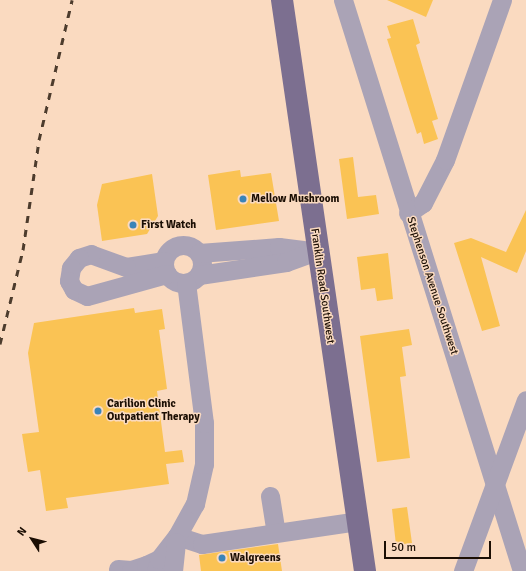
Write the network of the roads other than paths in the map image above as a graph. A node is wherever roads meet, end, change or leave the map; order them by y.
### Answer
1 (282, 0) edge
2 (343, 0) edge
3 (502, 0) edge
4 (408, 213) junction
5 (317, 251) junction
6 (200, 253) junction
7 (192, 279) junction
8 (526, 400) edge
9 (494, 486) junction
10 (270, 496) dead end
11 (358, 521) junction
12 (276, 532) junction
13 (168, 558) edge
14 (120, 570) edge
15 (365, 571) edge
16 (463, 571) edge
17 (522, 571) edge

1 - 5 main road, Franklin Road Southwest
2 - 4 street, Stephenson Avenue Southwest
3 - 4 street
4 - 9 street, Stephenson Avenue Southwest
5 - 6 street
5 - 7 street
5 - 11 main road, Franklin Road Southwest
6 - 7 street
6 - 7 street
7 - 13 street
8 - 9 street
9 - 16 street
9 - 17 street, Stephenson Avenue Southwest
10 - 12 street
11 - 12 street
11 - 15 main road, Franklin Road Southwest
12 - 13 street
13 - 14 street

